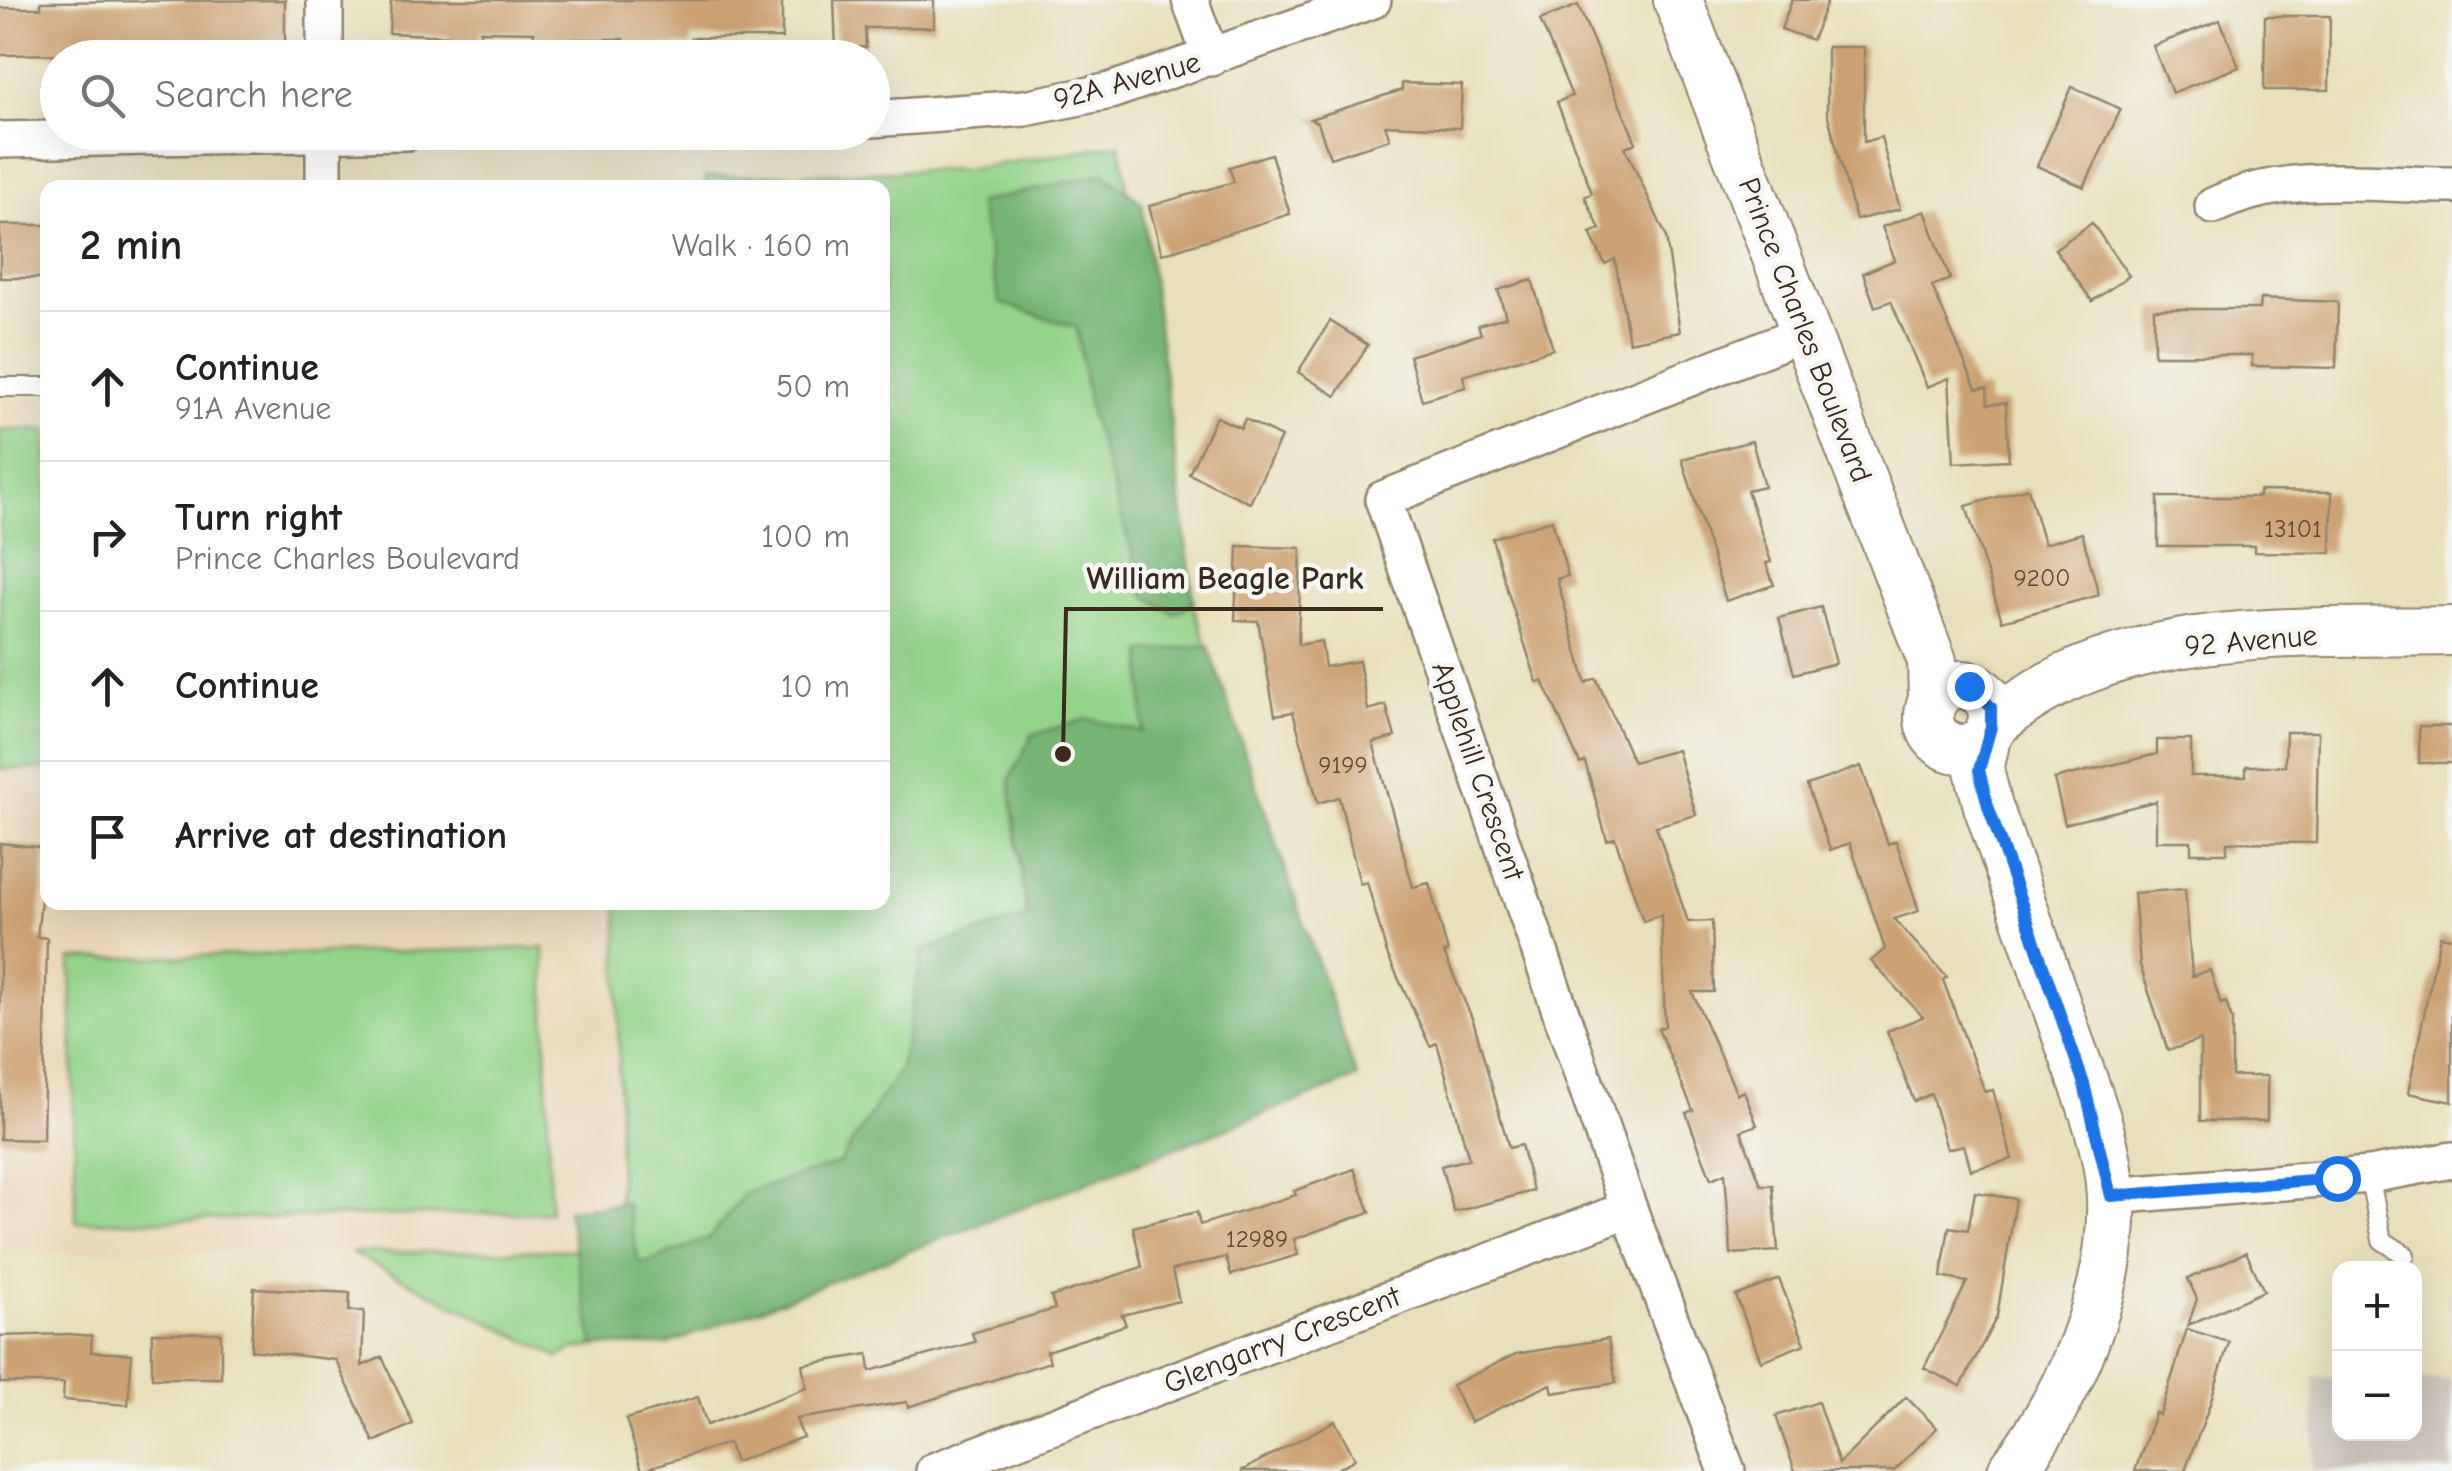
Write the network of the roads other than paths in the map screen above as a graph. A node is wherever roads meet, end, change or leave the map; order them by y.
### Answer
1 (326, 0) edge
2 (1190, 0) edge
3 (1373, 0) edge
4 (1678, 0) edge
5 (325, 40) edge
6 (1211, 58) junction
7 (890, 117) edge
8 (40, 139) edge
9 (0, 140) edge
10 (324, 150) edge
11 (324, 180) edge
12 (2452, 185) edge
13 (2214, 206) dead end
14 (1806, 332) junction
15 (40, 387) edge
16 (0, 388) edge
17 (2452, 631) edge
18 (1961, 707) junction
19 (2452, 1160) edge
20 (2369, 1176) junction
21 (2111, 1196) junction
22 (1630, 1209) junction
23 (2405, 1255) dead end
24 (934, 1471) edge
25 (1727, 1471) edge
26 (2012, 1471) edge

1 - 5 street
2 - 6 street
3 - 6 street, 92A Avenue
4 - 14 street, Prince Charles Boulevard
6 - 7 street, 92A Avenue
8 - 9 street
10 - 11 street
12 - 13 street
14 - 18 street, Prince Charles Boulevard
14 - 22 street, Applehill Crescent
15 - 16 lane
17 - 18 street, 92 Avenue
18 - 21 street, Prince Charles Boulevard
19 - 20 street
20 - 21 street
20 - 23 lane
21 - 26 street, Prince Charles Boulevard
22 - 24 street, Glengarry Crescent
22 - 25 street, Applehill Crescent

